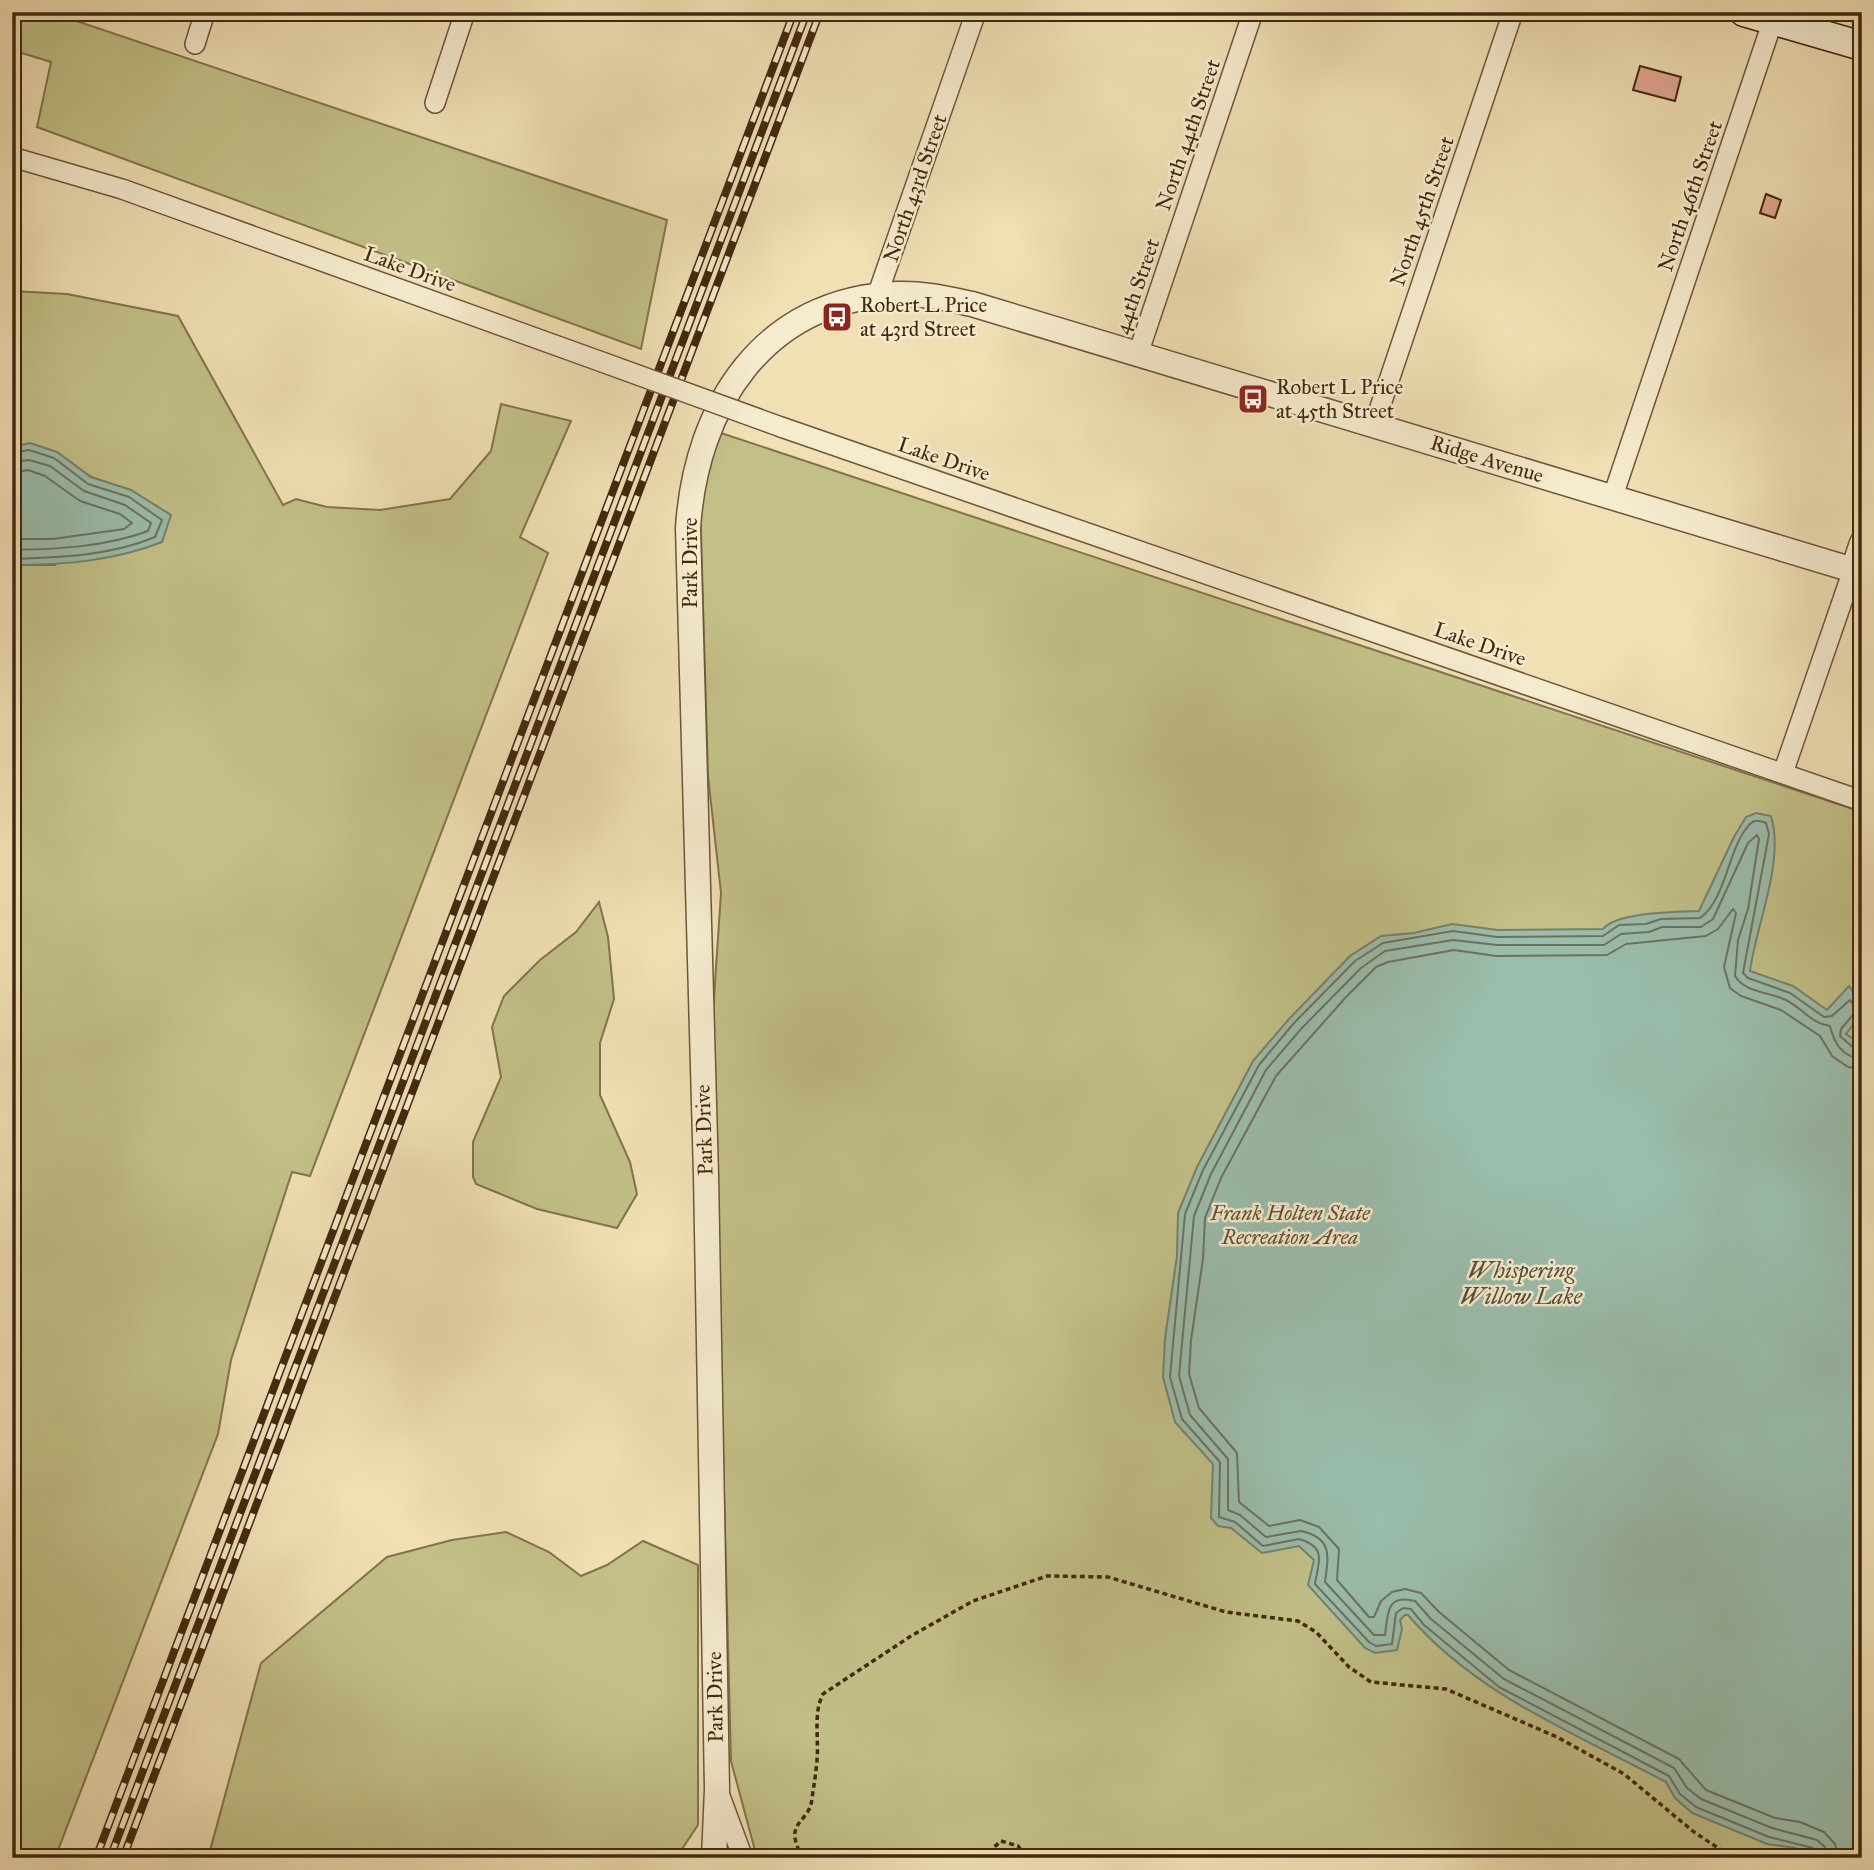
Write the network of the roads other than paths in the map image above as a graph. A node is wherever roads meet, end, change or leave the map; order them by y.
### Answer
1 (205, 12) edge
2 (465, 12) edge
3 (976, 12) edge
4 (1253, 12) edge
5 (1513, 12) edge
6 (1745, 12) edge
7 (1773, 20) junction
8 (195, 44) dead end
9 (1862, 46) edge
10 (435, 103) dead end
11 (12, 157) edge
12 (1179, 232) joint
13 (877, 296) junction
14 (1138, 354) junction
15 (1374, 425) junction
16 (1613, 496) junction
17 (1862, 543) edge
18 (1853, 570) junction
19 (1783, 773) junction
20 (1862, 801) edge
21 (717, 1789) junction
22 (714, 1858) edge
23 (743, 1858) edge

1 - 8 street
2 - 10 street
3 - 13 street, North 43rd Street
4 - 12 street, North 44th Street
5 - 15 street, North 45th Street
6 - 7 main road
7 - 9 main road
7 - 16 street, North 46th Street
11 - 19 street, Lake Drive, bridge
12 - 14 street, 44th Street
13 - 14 street, Ridge Avenue
13 - 21 street, Park Drive
14 - 15 street, Ridge Avenue
15 - 16 street, Ridge Avenue
16 - 18 street, Ridge Avenue
17 - 18 street
18 - 19 street
19 - 20 street, Lake Drive
21 - 22 street
21 - 23 street, Park Drive

